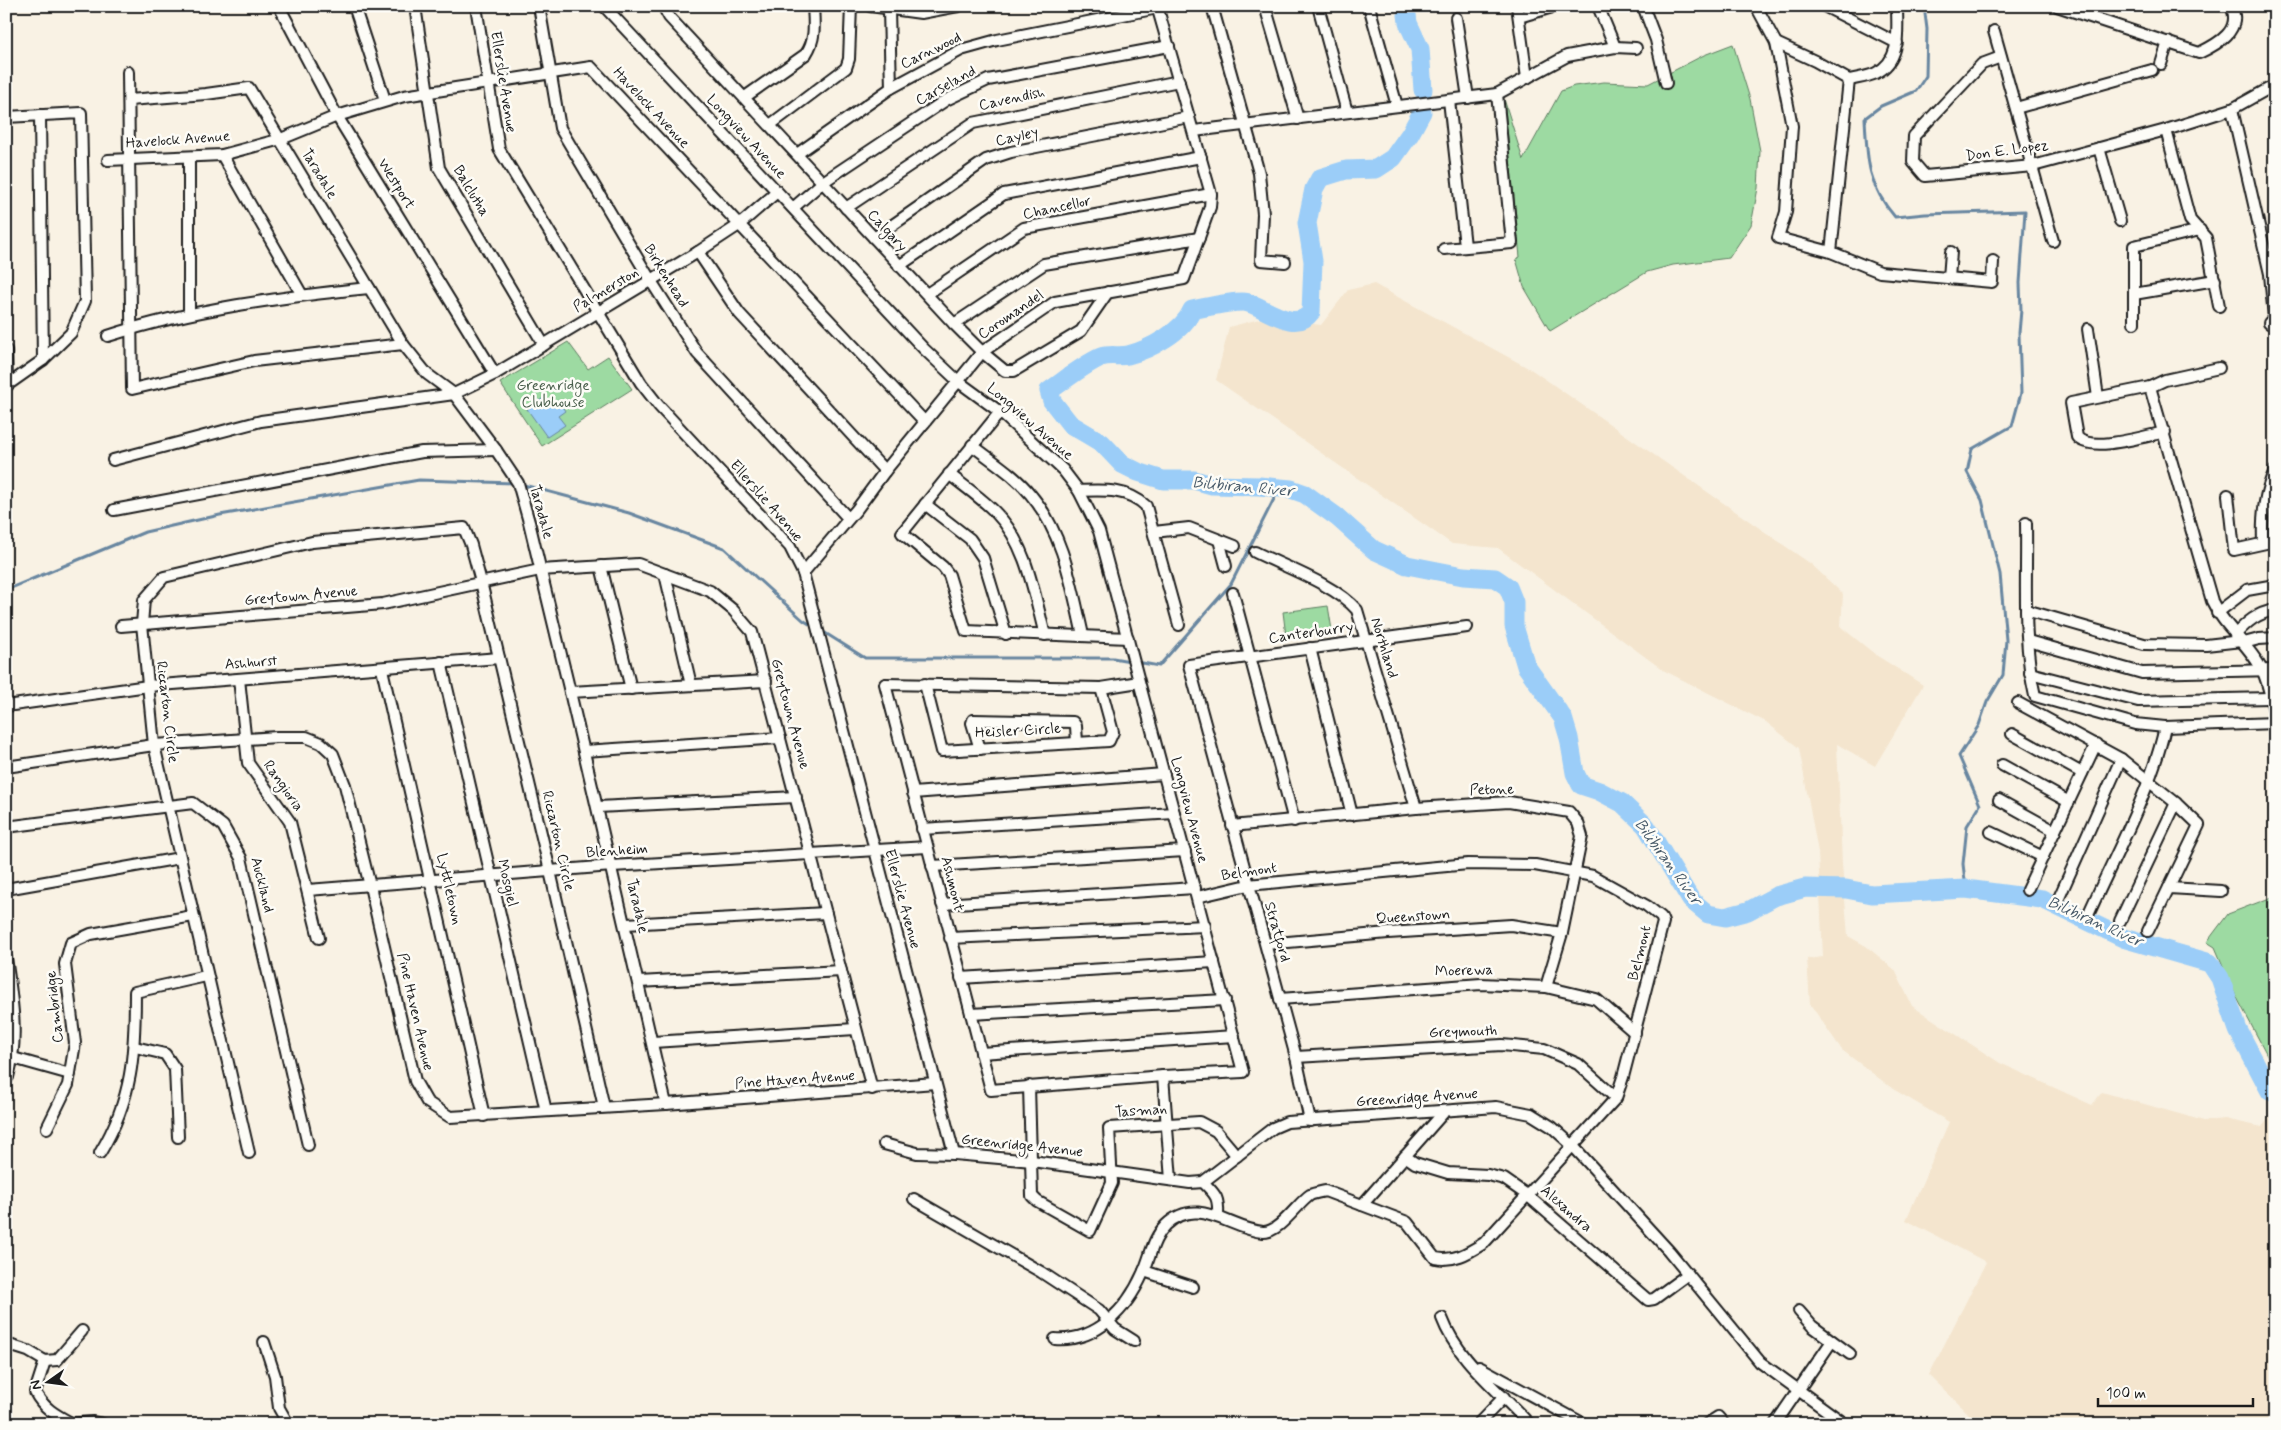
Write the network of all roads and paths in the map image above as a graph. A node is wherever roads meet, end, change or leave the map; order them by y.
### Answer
1 (279, 6) edge
2 (354, 6) edge
3 (415, 6) edge
4 (476, 6) edge
5 (539, 6) edge
6 (604, 6) edge
7 (663, 6) edge
8 (813, 6) edge
9 (852, 6) edge
10 (870, 6) edge
11 (958, 6) edge
12 (1212, 6) edge
13 (1265, 6) edge
14 (1318, 6) edge
15 (1368, 6) edge
16 (1556, 6) edge
17 (1598, 6) edge
18 (1643, 6) edge
19 (1756, 6) edge
20 (1824, 6) edge
21 (1897, 6) edge
22 (2057, 6) edge
23 (2231, 6) edge
24 (1157, 7) edge
25 (889, 10) junction
26 (1518, 11) edge
27 (1456, 18) dead end
28 (1994, 31) dead end
29 (2168, 42) junction
30 (1776, 43) junction
31 (1897, 43) junction
32 (1168, 46) junction
33 (1615, 47) junction
34 (1636, 48) dead end
35 (2001, 57) junction
36 (2161, 64) dead end
37 (2152, 70) dead end
38 (128, 72) dead end
39 (551, 73) junction
40 (1528, 78) junction
41 (1849, 80) junction
42 (1179, 81) junction
43 (488, 83) junction
44 (1666, 83) dead end
45 (2275, 85) edge
46 (891, 88) junction
47 (427, 92) junction
48 (1497, 94) junction
49 (745, 97) junction
50 (1468, 98) junction
51 (129, 100) junction
52 (385, 100) junction
53 (1449, 100) junction
54 (1397, 106) junction
55 (2016, 108) junction
56 (2232, 109) junction
57 (1347, 112) junction
58 (40, 115) junction
59 (337, 116) junction
60 (6, 117) edge
61 (1190, 117) junction
62 (1298, 119) junction
63 (770, 125) junction
64 (1246, 125) junction
65 (2166, 130) junction
66 (1194, 132) junction
67 (281, 139) junction
68 (2099, 148) junction
69 (797, 154) junction
70 (222, 155) junction
71 (189, 156) junction
72 (1200, 157) junction
73 (130, 158) junction
74 (108, 160) dead end
75 (2033, 166) junction
76 (823, 182) junction
77 (777, 192) junction
78 (1211, 194) junction
79 (793, 208) junction
80 (846, 208) junction
81 (2120, 221) dead end
82 (739, 225) junction
83 (2200, 230) junction
84 (874, 238) junction
85 (1199, 238) junction
86 (2053, 241) dead end
87 (1465, 246) junction
88 (1444, 249) dead end
89 (698, 252) junction
90 (1831, 252) junction
91 (1952, 252) dead end
92 (1993, 261) dead end
93 (1285, 262) dead end
94 (899, 266) junction
95 (2272, 275) edge
96 (1948, 278) junction
97 (2215, 280) junction
98 (650, 281) junction
99 (369, 288) junction
100 (1108, 292) junction
101 (927, 294) junction
102 (2134, 294) junction
103 (302, 295) junction
104 (2219, 306) dead end
105 (598, 313) junction
106 (189, 314) junction
107 (2134, 323) dead end
108 (954, 324) junction
109 (2272, 324) edge
110 (132, 329) junction
111 (2088, 329) dead end
112 (108, 336) dead end
113 (402, 344) junction
114 (544, 345) junction
115 (6, 350) edge
116 (982, 352) junction
117 (43, 360) junction
118 (2219, 368) dead end
119 (495, 374) junction
120 (959, 382) junction
121 (6, 386) edge
122 (2150, 387) junction
123 (454, 394) junction
124 (2098, 397) junction
125 (1000, 412) junction
126 (925, 422) junction
127 (2165, 432) junction
128 (972, 445) junction
129 (496, 450) junction
130 (113, 460) dead end
131 (2275, 470) edge
132 (885, 471) junction
133 (949, 474) junction
134 (1078, 491) junction
135 (2228, 495) dead end
136 (925, 504) junction
137 (114, 510) dead end
138 (848, 518) junction
139 (2026, 522) dead end
140 (1154, 532) junction
141 (1219, 540) junction
142 (2275, 541) edge
143 (2263, 542) junction
144 (1235, 546) dead end
145 (1255, 552) dead end
146 (601, 566) junction
147 (1226, 566) dead end
148 (540, 570) junction
149 (803, 573) junction
150 (665, 574) junction
151 (481, 582) junction
152 (2275, 585) edge
153 (1233, 593) dead end
154 (2026, 610) junction
155 (2275, 610) edge
156 (2217, 613) junction
157 (142, 624) junction
158 (1179, 625) dead end
159 (121, 626) dead end
160 (1467, 627) dead end
161 (1006, 634) junction
162 (1045, 635) junction
163 (1084, 635) junction
164 (1128, 638) junction
165 (2275, 638) edge
166 (1366, 640) junction
167 (2240, 640) junction
168 (2028, 641) junction
169 (1310, 648) junction
170 (1250, 656) junction
171 (499, 658) junction
172 (440, 662) junction
173 (1189, 665) joint
174 (382, 669) junction
175 (2275, 670) edge
176 (2262, 671) junction
177 (2030, 673) junction
178 (239, 679) junction
179 (766, 680) junction
180 (1139, 682) junction
181 (925, 684) junction
182 (690, 685) junction
183 (148, 686) junction
184 (1101, 688) junction
185 (631, 689) junction
186 (570, 692) junction
187 (2270, 698) junction
188 (2018, 703) dead end
189 (6, 706) edge
190 (2275, 715) edge
191 (2275, 723) edge
192 (2165, 727) junction
193 (2012, 734) dead end
194 (780, 738) junction
195 (244, 739) junction
196 (1077, 743) junction
197 (2096, 744) junction
198 (154, 745) junction
199 (980, 749) junction
200 (584, 751) junction
201 (2121, 759) junction
202 (2002, 765) dead end
203 (6, 767) edge
204 (2082, 773) junction
205 (1164, 774) junction
206 (2148, 781) junction
207 (913, 793) junction
208 (796, 797) junction
209 (1999, 800) dead end
210 (2069, 802) junction
211 (2176, 803) junction
212 (167, 805) junction
213 (598, 807) junction
214 (1416, 808) junction
215 (1174, 812) junction
216 (1352, 814) junction
217 (1294, 821) junction
218 (1232, 826) junction
219 (6, 827) edge
220 (922, 829) junction
221 (2055, 831) junction
222 (1991, 832) dead end
223 (927, 847) junction
224 (874, 851) junction
225 (1185, 851) junction
226 (811, 855) junction
227 (2043, 857) junction
228 (180, 858) junction
229 (612, 866) junction
230 (932, 866) junction
231 (550, 871) junction
232 (1576, 872) junction
233 (490, 876) junction
234 (432, 881) junction
235 (1248, 885) junction
236 (370, 886) junction
237 (2169, 888) junction
238 (6, 889) edge
239 (308, 890) junction
240 (2027, 890) dead end
241 (2221, 891) dead end
242 (1196, 892) junction
243 (2058, 900) dead end
244 (942, 904) junction
245 (826, 913) junction
246 (2090, 913) dead end
247 (193, 916) junction
248 (2120, 921) dead end
249 (626, 924) junction
250 (1205, 926) junction
251 (2148, 931) dead end
252 (1562, 933) junction
253 (319, 938) dead end
254 (950, 938) junction
255 (1266, 944) junction
256 (6, 958) edge
257 (1214, 962) junction
258 (841, 971) junction
259 (206, 976) junction
260 (961, 978) junction
261 (639, 982) junction
262 (1546, 987) junction
263 (1280, 999) junction
264 (1225, 1000) junction
265 (971, 1014) junction
266 (855, 1029) junction
267 (1635, 1033) junction
268 (1234, 1036) junction
269 (653, 1042) junction
270 (135, 1047) junction
271 (981, 1053) junction
272 (1296, 1057) junction
273 (14, 1058) junction
274 (70, 1074) junction
275 (1163, 1076) junction
276 (8, 1077) dead end
277 (935, 1083) junction
278 (1029, 1086) junction
279 (872, 1089) junction
280 (1616, 1098) junction
281 (666, 1104) junction
282 (604, 1107) junction
283 (546, 1111) junction
284 (1446, 1111) junction
285 (484, 1116) junction
286 (1310, 1121) junction
287 (1167, 1124) junction
288 (46, 1128) dead end
289 (178, 1137) dead end
290 (884, 1144) dead end
291 (308, 1146) dead end
292 (1573, 1146) junction
293 (100, 1153) dead end
294 (249, 1153) dead end
295 (954, 1154) junction
296 (1237, 1156) junction
297 (1406, 1156) junction
298 (1032, 1161) junction
299 (1112, 1172) junction
300 (1171, 1180) junction
301 (1203, 1182) junction
302 (1527, 1195) junction
303 (914, 1198) dead end
304 (1362, 1204) junction
305 (1218, 1216) junction
306 (1144, 1271) junction
307 (1688, 1274) junction
308 (1193, 1287) dead end
309 (1799, 1311) dead end
310 (1442, 1318) dead end
311 (1108, 1320) junction
312 (82, 1331) dead end
313 (1055, 1338) dead end
314 (1134, 1341) dead end
315 (1832, 1341) junction
316 (264, 1342) dead end
317 (6, 1344) edge
318 (1850, 1354) dead end
319 (1468, 1360) junction
320 (44, 1361) junction
321 (1797, 1389) junction
322 (1504, 1397) junction
323 (70, 1423) edge
324 (103, 1424) edge
325 (288, 1424) edge
326 (1478, 1424) edge
327 (1529, 1424) edge
328 (1584, 1424) edge
329 (1707, 1424) edge
330 (1724, 1424) edge
331 (1775, 1424) edge
332 (1845, 1424) edge

1 - 59 street, Westport
2 - 52 street
3 - 47 street, Balclutha
4 - 43 street, Ellerslie Avenue
5 - 39 street, Birkenhead
6 - 77 street, Longview Avenue
7 - 49 street, Calgary
8 - 49 street
9 - 63 street
10 - 25 street
11 - 25 street
12 - 64 street
13 - 62 street
14 - 57 street
15 - 54 street
16 - 26 street
17 - 33 street
18 - 44 street
19 - 30 street
20 - 31 street
21 - 31 street
22 - 29 street
23 - 29 street
24 - 32 street, Coromandel
24 - 46 street, Carnwood
25 - 46 street
26 - 40 street
27 - 50 street
28 - 35 street
29 - 36 street
30 - 41 street
30 - 90 street
31 - 41 street
32 - 42 street, Coromandel
32 - 76 street, Carseland
33 - 34 street
33 - 40 street
35 - 55 street
35 - 75 street, Don E. Lopez
37 - 55 street
38 - 51 street
39 - 43 street, Havelock Avenue
39 - 82 street, Havelock Avenue
39 - 98 street, Birkenhead
40 - 48 street
41 - 90 street
42 - 61 street, Coromandel
42 - 80 street, Cavendish
43 - 47 street, Havelock Avenue
43 - 105 street, Ellerslie Avenue
45 - 56 street, Don E. Lopez
46 - 69 street, Carnwood
47 - 52 street, Havelock Avenue
47 - 114 street, Balclutha
48 - 50 street
48 - 87 street
49 - 63 street, Calgary
50 - 53 street
51 - 67 street, Taradale
51 - 73 street
52 - 59 street, Havelock Avenue
53 - 54 street
53 - 87 street
54 - 57 street
55 - 75 street
56 - 65 street, Don E. Lopez
56 - 95 street
57 - 62 street
58 - 60 street
58 - 117 street
58 - 117 street
59 - 67 street, Havelock Avenue
59 - 119 street, Westport
61 - 66 street, Coromandel
61 - 84 street, Cayley
62 - 64 street
63 - 69 street, Calgary
64 - 66 street
64 - 93 street
65 - 68 street, Don E. Lopez
65 - 83 street
66 - 72 street, Coromandel
67 - 70 street, Havelock Avenue
67 - 99 street, Taradale
68 - 75 street, Don E. Lopez
68 - 81 street
69 - 76 street, Calgary
70 - 71 street, Havelock Avenue
70 - 103 street
71 - 73 street, Havelock Avenue
71 - 106 street
72 - 78 street, Coromandel
72 - 94 street
73 - 74 street, Havelock Avenue
73 - 110 street
75 - 86 street
76 - 79 street, Carseland
76 - 80 street, Calgary
77 - 79 street, Longview Avenue
77 - 82 street, Palmerston
78 - 85 street, Coromandel
78 - 101 street, Chancellor
79 - 120 street, Longview Avenue
80 - 84 street, Calgary
82 - 89 street, Palmerston
82 - 126 street, Havelock Avenue
83 - 97 street
83 - 102 street
84 - 94 street, Calgary
85 - 100 street, Coromandel
85 - 108 street
87 - 88 street
89 - 98 street, Palmerston
89 - 132 street
90 - 96 street
91 - 96 street
92 - 96 street
94 - 101 street, Calgary
95 - 109 street
97 - 102 street
97 - 104 street
98 - 105 street, Palmerston
98 - 138 street, Birkenhead
99 - 103 street
99 - 113 street, Taradale
100 - 116 street, Coromandel
100 - 116 street, Calgary
101 - 108 street, Calgary
102 - 107 street
103 - 106 street
105 - 114 street, Palmerston
105 - 149 street, Ellerslie Avenue
106 - 110 street
108 - 116 street, Calgary
110 - 112 street
110 - 113 street
111 - 124 street
113 - 123 street, Taradale
114 - 119 street, Palmerston
115 - 121 street
116 - 120 street, Coromandel
117 - 121 street
118 - 122 street
119 - 123 street, Palmerston
120 - 125 street, Longview Avenue
120 - 126 street, Coromandel
122 - 124 street
122 - 127 street
123 - 129 street, Taradale
123 - 130 street, Palmerston
124 - 127 street
125 - 128 street
125 - 134 street, Longview Avenue
126 - 132 street, Coromandel
127 - 156 street
128 - 133 street
128 - 163 street
129 - 137 street
129 - 148 street, Taradale
131 - 143 street
132 - 138 street, Coromandel
133 - 136 street
133 - 162 street
134 - 140 street
134 - 164 street, Longview Avenue
135 - 143 street
136 - 161 street
136 - 161 street
138 - 149 street, Coromandel
139 - 154 street
140 - 141 street
140 - 158 street
141 - 144 street
141 - 147 street
142 - 143 street
145 - 166 street, Northland
146 - 148 street, Greytown Avenue
146 - 150 street, Greytown Avenue
146 - 185 street
148 - 151 street, Greytown Avenue
148 - 186 street, Taradale
149 - 224 street, Ellerslie Avenue
150 - 179 street, Greytown Avenue
150 - 182 street
151 - 157 street, Greytown Avenue
151 - 157 street, Riccarton Circle
151 - 171 street, Riccarton Circle
152 - 156 street
153 - 170 street
154 - 167 street
154 - 168 street
155 - 167 street
156 - 167 street
157 - 159 street, Greytown Avenue
157 - 183 street, Riccarton Circle
160 - 166 street, Canterburry
161 - 162 street
162 - 163 street
163 - 164 street
164 - 180 street, Longview Avenue
165 - 167 street
166 - 169 street, Canterburry
166 - 214 street, Northland
167 - 176 street
168 - 176 street
168 - 177 street
169 - 170 street, Canterburry
169 - 216 street
170 - 173 street, Canterburry
170 - 217 street
171 - 172 street, Ashhurst
171 - 231 street, Riccarton Circle
172 - 174 street, Ashhurst
172 - 233 street, Mosgiel
173 - 218 street, Stratford
174 - 178 street, Ashhurst
174 - 234 street, Lyttletown
175 - 176 street
176 - 187 street
177 - 187 street
177 - 192 street
178 - 183 street, Ashhurst
178 - 195 street, Rangioria
179 - 182 street
179 - 194 street, Greytown Avenue
180 - 184 street
180 - 205 street, Longview Avenue
181 - 184 street
181 - 199 street, Heisler Circle
181 - 207 street, Ashmont
182 - 185 street
183 - 189 street, Ashhurst
183 - 198 street, Riccarton Circle
184 - 196 street, Heisler Circle
185 - 186 street
186 - 200 street, Taradale
187 - 190 street
188 - 197 street
191 - 192 street
192 - 206 street
193 - 204 street
194 - 200 street
194 - 208 street, Greytown Avenue
195 - 198 street, Pine Haven Avenue
195 - 236 street, Pine Haven Avenue
195 - 239 street, Rangioria
196 - 199 street, Heisler Circle
196 - 199 street
197 - 201 street
197 - 204 street
198 - 203 street, Pine Haven Avenue
198 - 212 street, Riccarton Circle
200 - 213 street, Taradale
201 - 206 street
201 - 243 street
202 - 210 street
204 - 210 street
205 - 207 street
205 - 215 street, Longview Avenue
206 - 211 street
206 - 246 street
207 - 220 street, Ashmont
208 - 213 street
208 - 226 street, Greytown Avenue
209 - 221 street
210 - 221 street
211 - 237 street
211 - 248 street
212 - 219 street, Auckland
212 - 228 street, Riccarton Circle
212 - 291 street, Auckland
213 - 229 street, Taradale
214 - 216 street, Petone
214 - 232 street, Petone
215 - 220 street
215 - 225 street, Longview Avenue
216 - 217 street, Petone
217 - 218 street, Petone
218 - 235 street, Stratford
220 - 223 street, Ashmont
221 - 227 street
222 - 227 street
223 - 224 street, Blenheim
223 - 230 street, Ashmont
224 - 226 street, Blenheim
224 - 277 street, Ellerslie Avenue
225 - 230 street
225 - 242 street, Longview Avenue
226 - 229 street, Blenheim
226 - 245 street, Greytown Avenue
227 - 240 street
228 - 238 street
228 - 247 street, Riccarton Circle
229 - 231 street, Blenheim
229 - 249 street, Taradale
230 - 244 street, Ashmont
231 - 233 street, Blenheim
231 - 282 street, Riccarton Circle
232 - 235 street, Belmont
232 - 252 street, Petone
232 - 267 street, Belmont
233 - 234 street, Blenheim
233 - 283 street, Mosgiel
234 - 236 street, Blenheim
234 - 285 street, Lyttletown
235 - 242 street, Belmont
235 - 255 street, Stratford
236 - 239 street, Blenheim
236 - 285 street, Pine Haven Avenue
237 - 241 street
237 - 251 street
239 - 253 street, Rangioria
242 - 244 street, Belmont
242 - 250 street, Longview Avenue
244 - 254 street, Ashmont
245 - 249 street
245 - 258 street, Greytown Avenue
247 - 259 street, Riccarton Circle
247 - 274 street, Cambridge
249 - 261 street, Taradale
250 - 254 street
250 - 257 street, Longview Avenue
252 - 255 street, Queenstown
252 - 262 street, Petone
254 - 260 street, Ashmont
255 - 263 street, Stratford
256 - 273 street
257 - 260 street
257 - 264 street, Longview Avenue
258 - 261 street
258 - 266 street, Greytown Avenue
259 - 270 street
259 - 294 street, Riccarton Circle
260 - 265 street, Ashmont
261 - 269 street, Taradale
262 - 263 street, Moerewa
262 - 267 street, Moerewa
263 - 272 street, Stratford
264 - 265 street
264 - 268 street, Longview Avenue
265 - 271 street, Ashmont
266 - 269 street
266 - 279 street, Greytown Avenue
267 - 280 street, Belmont
268 - 271 street
268 - 275 street, Longview Avenue
269 - 281 street, Taradale
270 - 289 street
270 - 293 street
271 - 278 street, Ashmont
272 - 280 street, Greymouth
272 - 286 street, Stratford
273 - 274 street
273 - 276 street
274 - 288 street, Cambridge
275 - 278 street
275 - 287 street
277 - 279 street, Pine Haven Avenue
277 - 295 street, Ellerslie Avenue
278 - 298 street, Tasman
279 - 281 street, Pine Haven Avenue
280 - 292 street, Belmont
281 - 282 street, Pine Haven Avenue
282 - 283 street, Pine Haven Avenue
283 - 285 street, Pine Haven Avenue
284 - 286 street, Greenridge Avenue
284 - 292 street, Greenridge Avenue
284 - 297 street
286 - 296 street, Greenridge Avenue
287 - 296 street, Tasman
287 - 299 street, Tasman
287 - 300 street
290 - 295 street, Greenridge Avenue
292 - 302 street, Belmont
292 - 307 street, Greenridge Avenue
295 - 298 street, Greenridge Avenue
296 - 301 street, Greenridge Avenue
297 - 302 street, Alexandra
297 - 304 street
298 - 299 street, Greenridge Avenue
298 - 299 street, Tasman
299 - 300 street, Greenridge Avenue
300 - 301 street, Greenridge Avenue
301 - 305 street
302 - 304 street, Belmont
302 - 307 street, Alexandra
303 - 311 street
304 - 305 street, Belmont
305 - 306 street, Belmont
306 - 308 street
306 - 311 street, Belmont
307 - 321 street, Greenridge Avenue
309 - 315 street
310 - 319 street
311 - 313 street, Belmont
311 - 314 street
312 - 320 street
315 - 318 street
315 - 321 street
316 - 325 street
317 - 320 street
319 - 322 street
319 - 328 street
320 - 323 street
321 - 331 street
321 - 332 street, Greenridge Avenue
322 - 326 street
322 - 327 street
323 - 324 street
329 - 330 street

